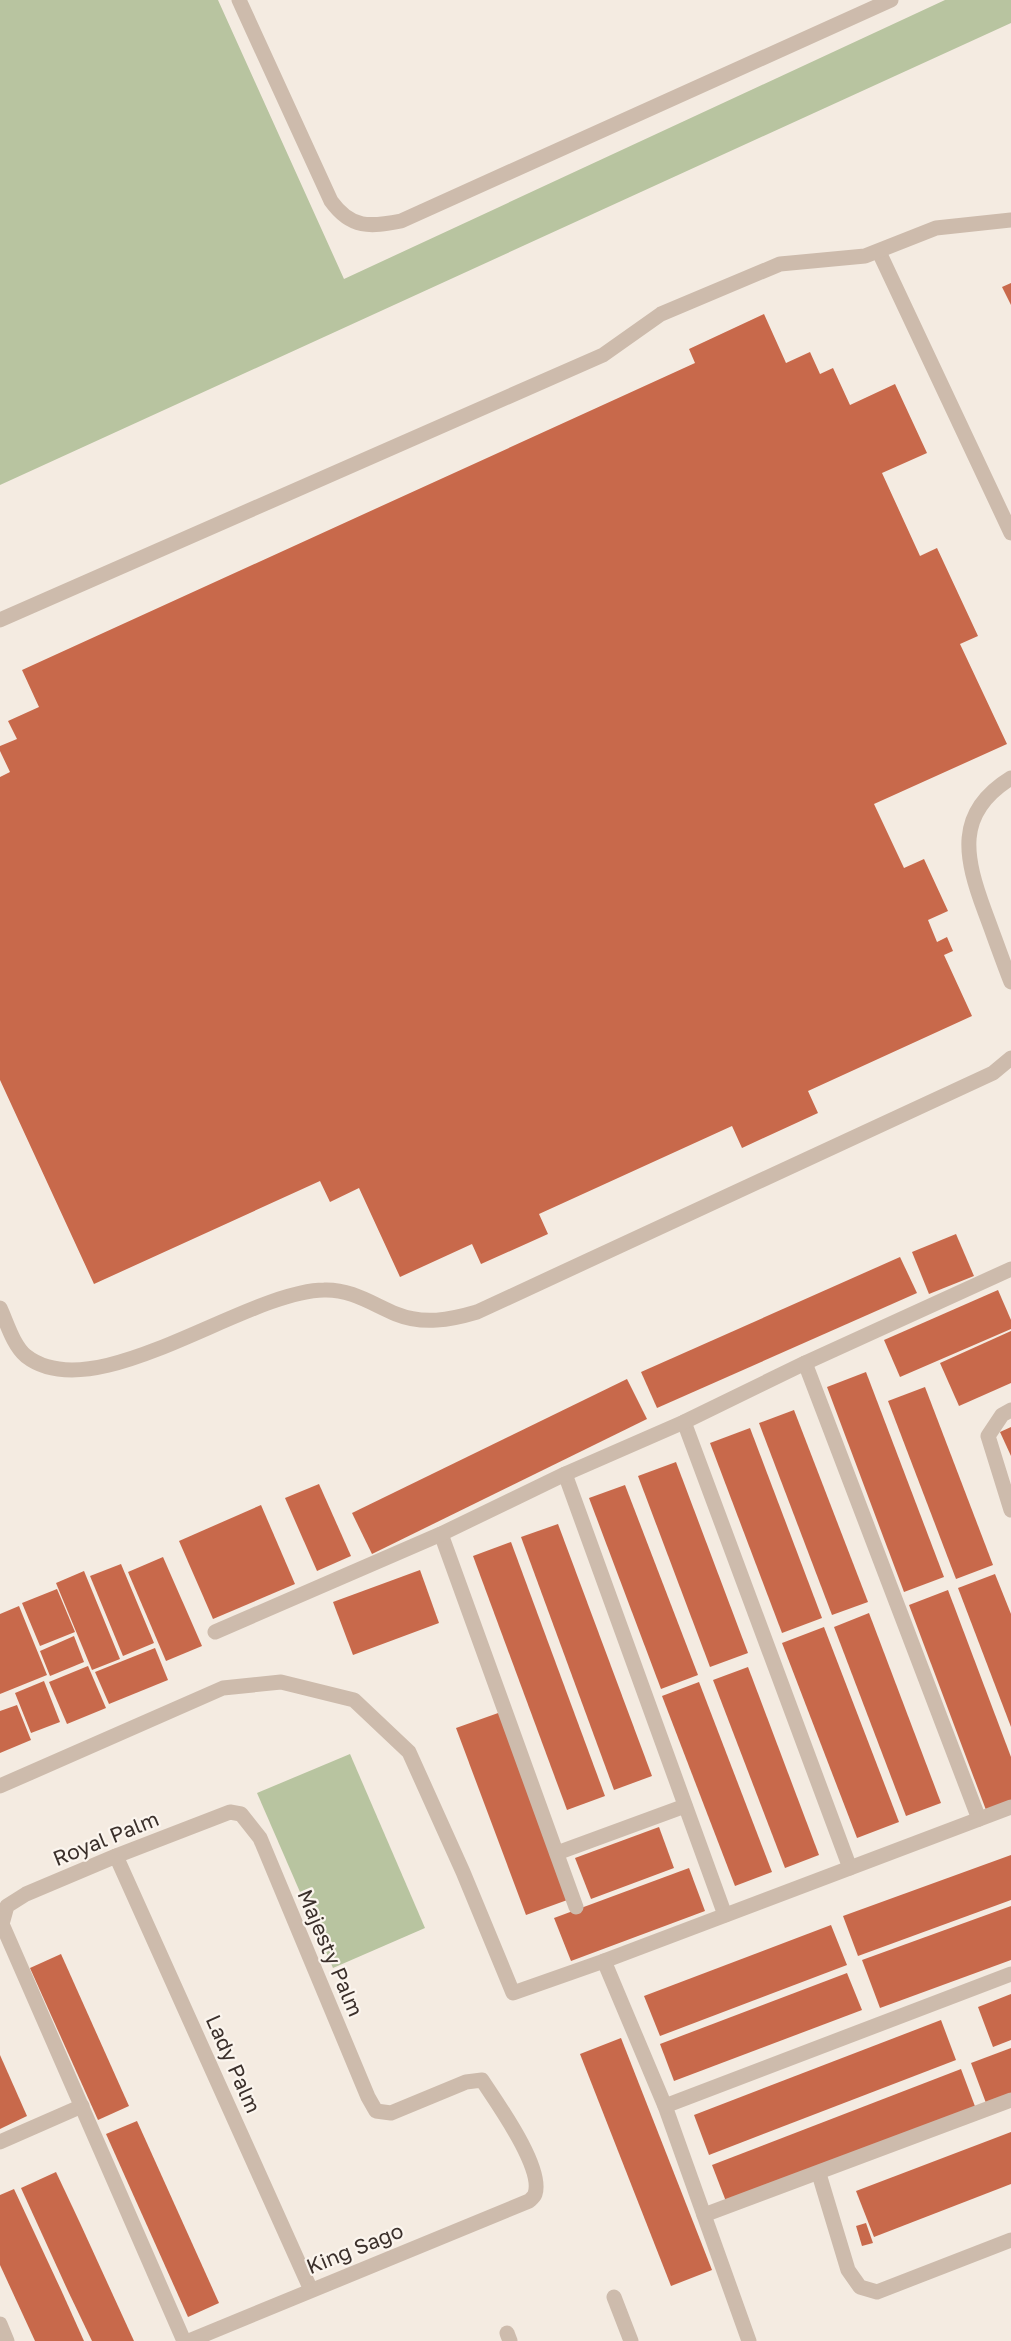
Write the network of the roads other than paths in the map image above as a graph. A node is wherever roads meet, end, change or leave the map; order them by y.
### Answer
1 (239, 0) edge
2 (891, 0) edge
3 (1011, 220) edge
4 (879, 252) junction
5 (1011, 533) edge
6 (0, 620) edge
7 (1011, 778) edge
8 (1011, 982) edge
9 (1011, 1058) edge
10 (1011, 1269) edge
11 (0, 1308) edge
12 (805, 1363) junction
13 (1011, 1410) edge
14 (684, 1422) junction
15 (565, 1474) junction
16 (1011, 1510) edge
17 (441, 1534) junction
18 (215, 1632) dead end
19 (0, 1786) edge
20 (685, 1806) junction
21 (1011, 1807) edge
22 (240, 1814) joint
23 (979, 1819) junction
24 (557, 1853) junction
25 (116, 1856) junction
26 (850, 1868) junction
27 (576, 1907) dead end
28 (725, 1915) junction
29 (604, 1961) junction
30 (1011, 1974) edge
31 (1011, 2100) edge
32 (82, 2106) junction
33 (665, 2106) junction
34 (0, 2142) edge
35 (819, 2174) junction
36 (535, 2194) joint
37 (704, 2215) junction
38 (1011, 2240) edge
39 (311, 2290) junction
40 (614, 2297) dead end
41 (0, 2324) edge
42 (7, 2341) edge
43 (184, 2341) edge
44 (189, 2341) edge
45 (631, 2341) edge
46 (749, 2341) edge

1 - 2 street
3 - 4 street
4 - 5 street
4 - 6 street
7 - 8 street
9 - 11 street
10 - 12 street
12 - 14 street
12 - 23 street
13 - 16 street
14 - 15 street
14 - 26 street
15 - 17 street
15 - 20 street
17 - 18 street
17 - 24 street
19 - 29 street
20 - 24 street
20 - 28 street
21 - 23 street
22 - 25 street, Royal Palm
22 - 36 street, Majesty Palm
23 - 26 street
24 - 27 street
25 - 32 street, Royal Palm
25 - 39 street, Lady Palm
26 - 28 street
28 - 29 street
29 - 33 street
30 - 33 street
31 - 35 street
32 - 34 street
32 - 43 street
33 - 37 street
35 - 37 street
35 - 38 street
36 - 39 street, King Sago
37 - 46 street
39 - 44 street, King Sago
40 - 45 street
41 - 42 street

